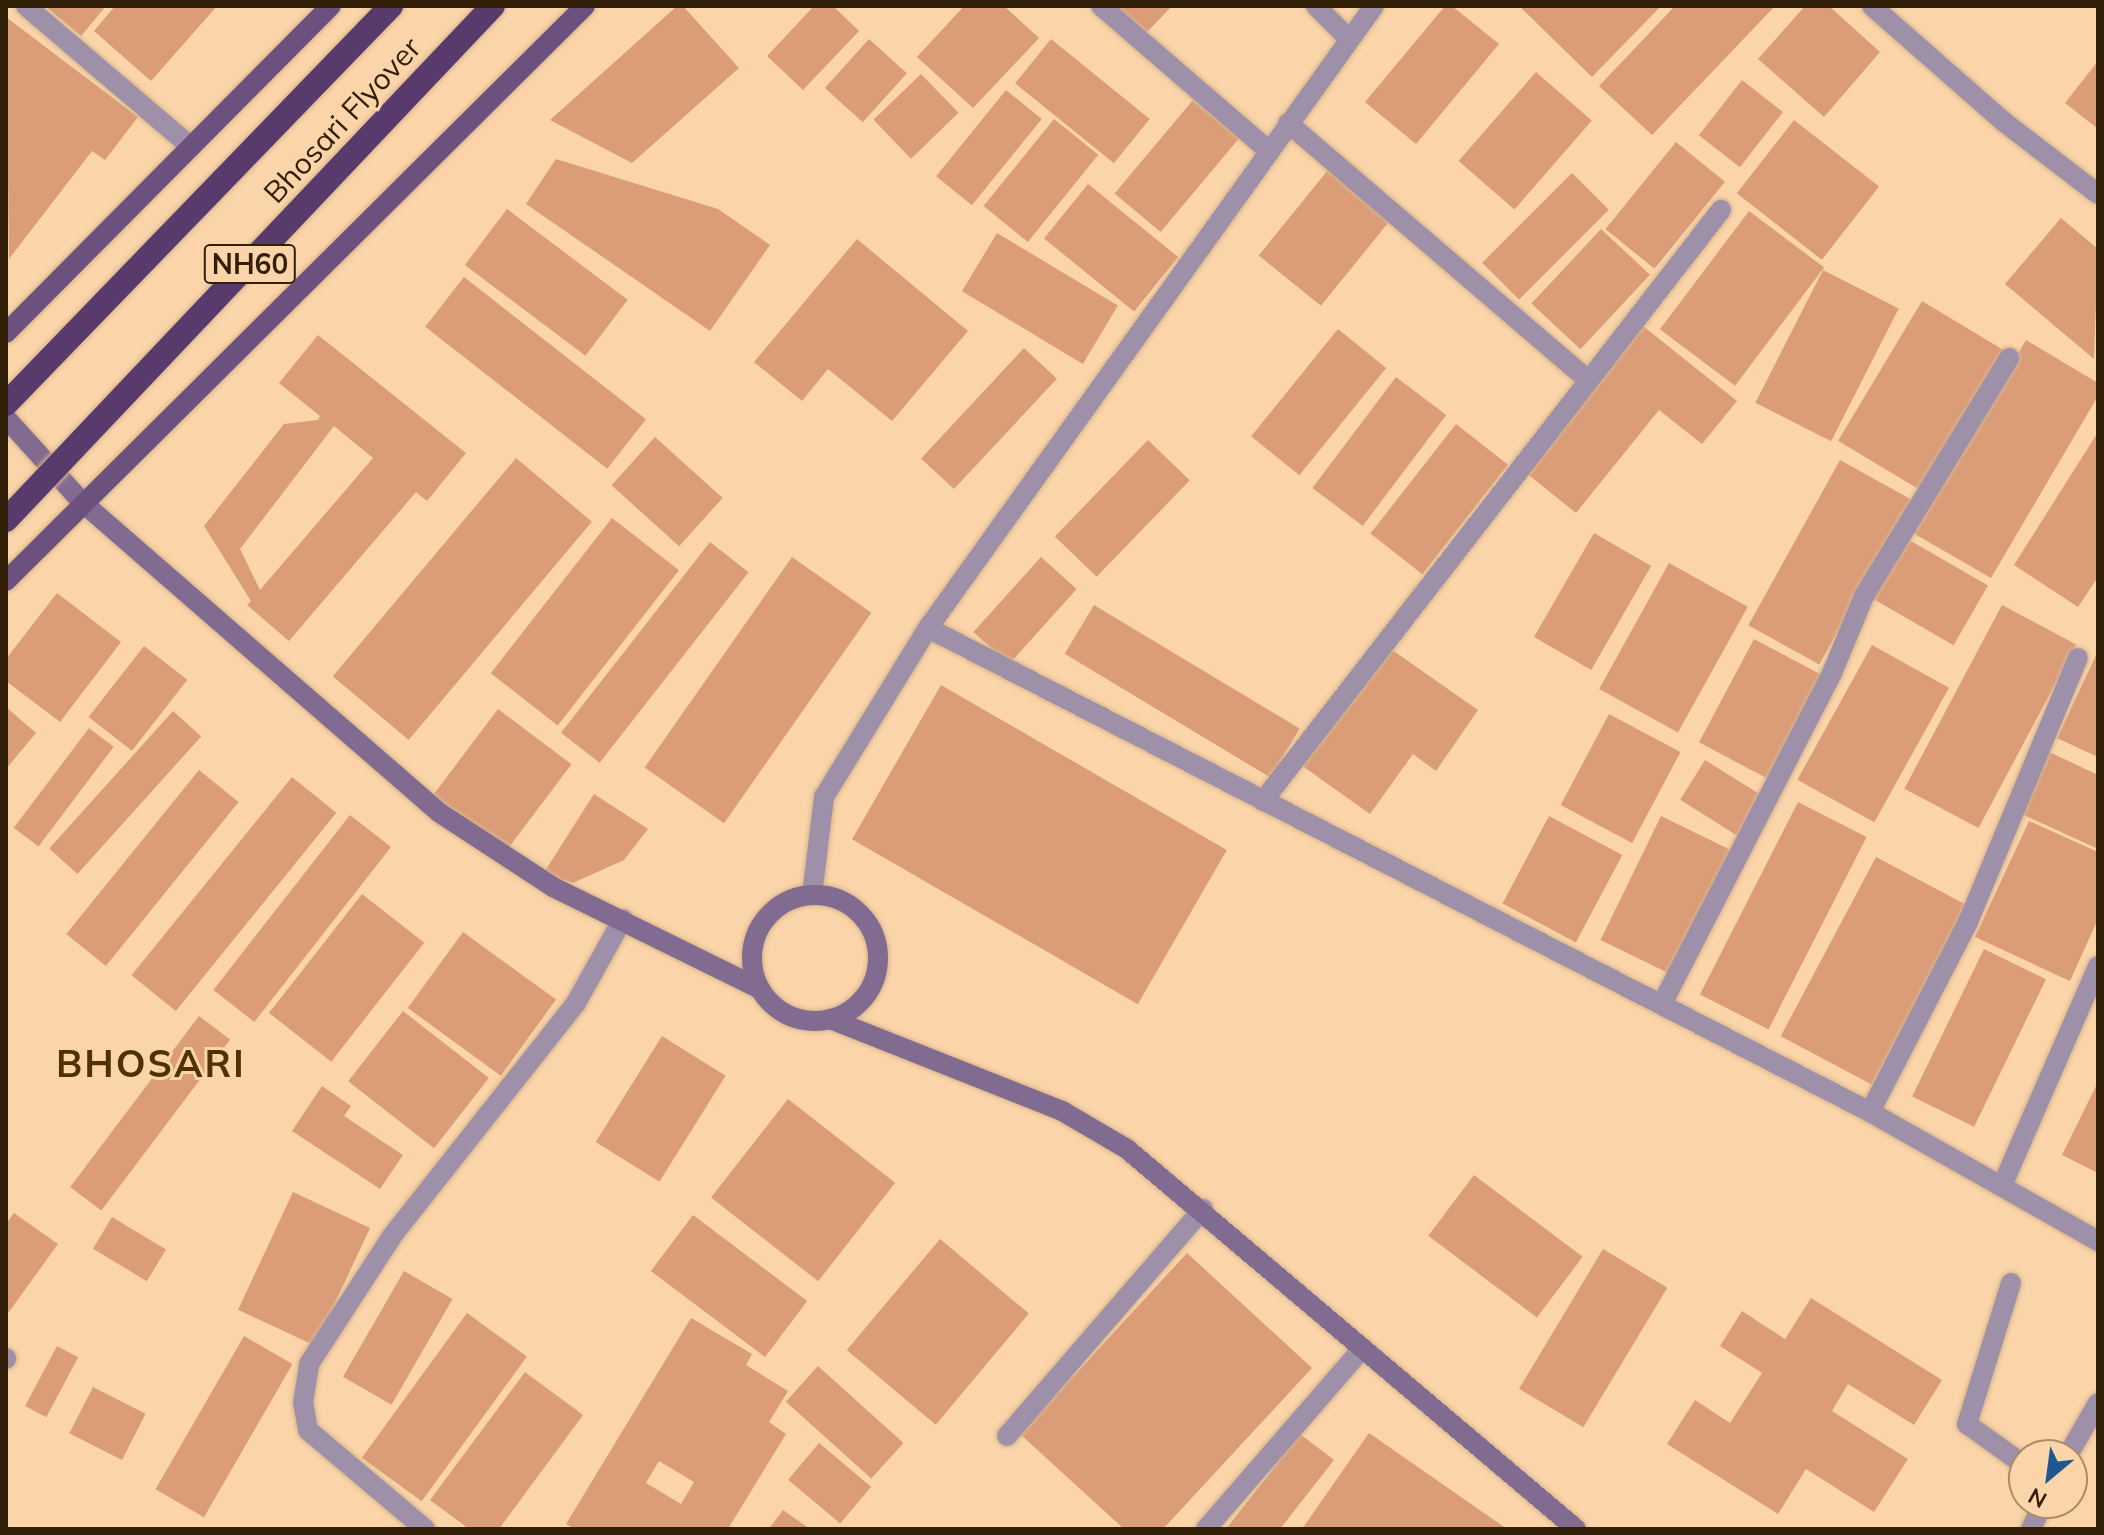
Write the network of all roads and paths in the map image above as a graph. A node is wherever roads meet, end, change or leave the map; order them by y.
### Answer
1 (26, 6) edge
2 (331, 6) edge
3 (391, 6) edge
4 (493, 6) edge
5 (585, 6) edge
6 (1101, 6) edge
7 (1316, 6) edge
8 (1374, 6) edge
9 (1872, 6) edge
10 (1349, 39) junction
11 (1288, 123) junction
12 (191, 147) junction
13 (1269, 151) junction
14 (2098, 194) edge
15 (1721, 210) dead end
16 (6, 333) edge
17 (2009, 358) dead end
18 (1589, 381) junction
19 (6, 404) edge
20 (6, 418) edge
21 (82, 502) junction
22 (6, 520) edge
23 (6, 581) edge
24 (928, 628) junction
25 (2078, 658) dead end
26 (1263, 801) junction
27 (812, 895) junction
28 (623, 919) junction
29 (2098, 966) edge
30 (760, 989) junction
31 (1662, 1004) junction
32 (830, 1019) junction
33 (1870, 1112) junction
34 (2002, 1186) junction
35 (1203, 1209) junction
36 (2098, 1241) edge
37 (2011, 1283) dead end
38 (1362, 1349) junction
39 (2098, 1403) edge
40 (1007, 1436) dead end
41 (2077, 1439) edge
42 (2008, 1453) edge
43 (425, 1529) edge
44 (1206, 1529) edge
45 (1576, 1529) edge

1 - 12 street
2 - 12 main road
3 - 19 highway, Bhosari Flyover / NH60
4 - 22 highway, Bhosari Flyover / NH60, bridge
5 - 21 main road
6 - 13 street
7 - 10 street
8 - 10 street
9 - 14 street
10 - 11 street
11 - 13 street
11 - 18 street
12 - 16 main road
13 - 24 street
15 - 18 street
17 - 31 street
18 - 26 street
20 - 21 street
21 - 23 main road
21 - 28 street
24 - 26 street
24 - 27 street
25 - 33 street
26 - 31 street
27 - 30 street
27 - 32 street
28 - 30 street
28 - 43 street
29 - 34 street
30 - 32 street
31 - 33 street
32 - 35 street
33 - 34 street
34 - 36 street
35 - 38 street
35 - 40 street
37 - 42 street
38 - 44 street
38 - 45 street
39 - 41 street

